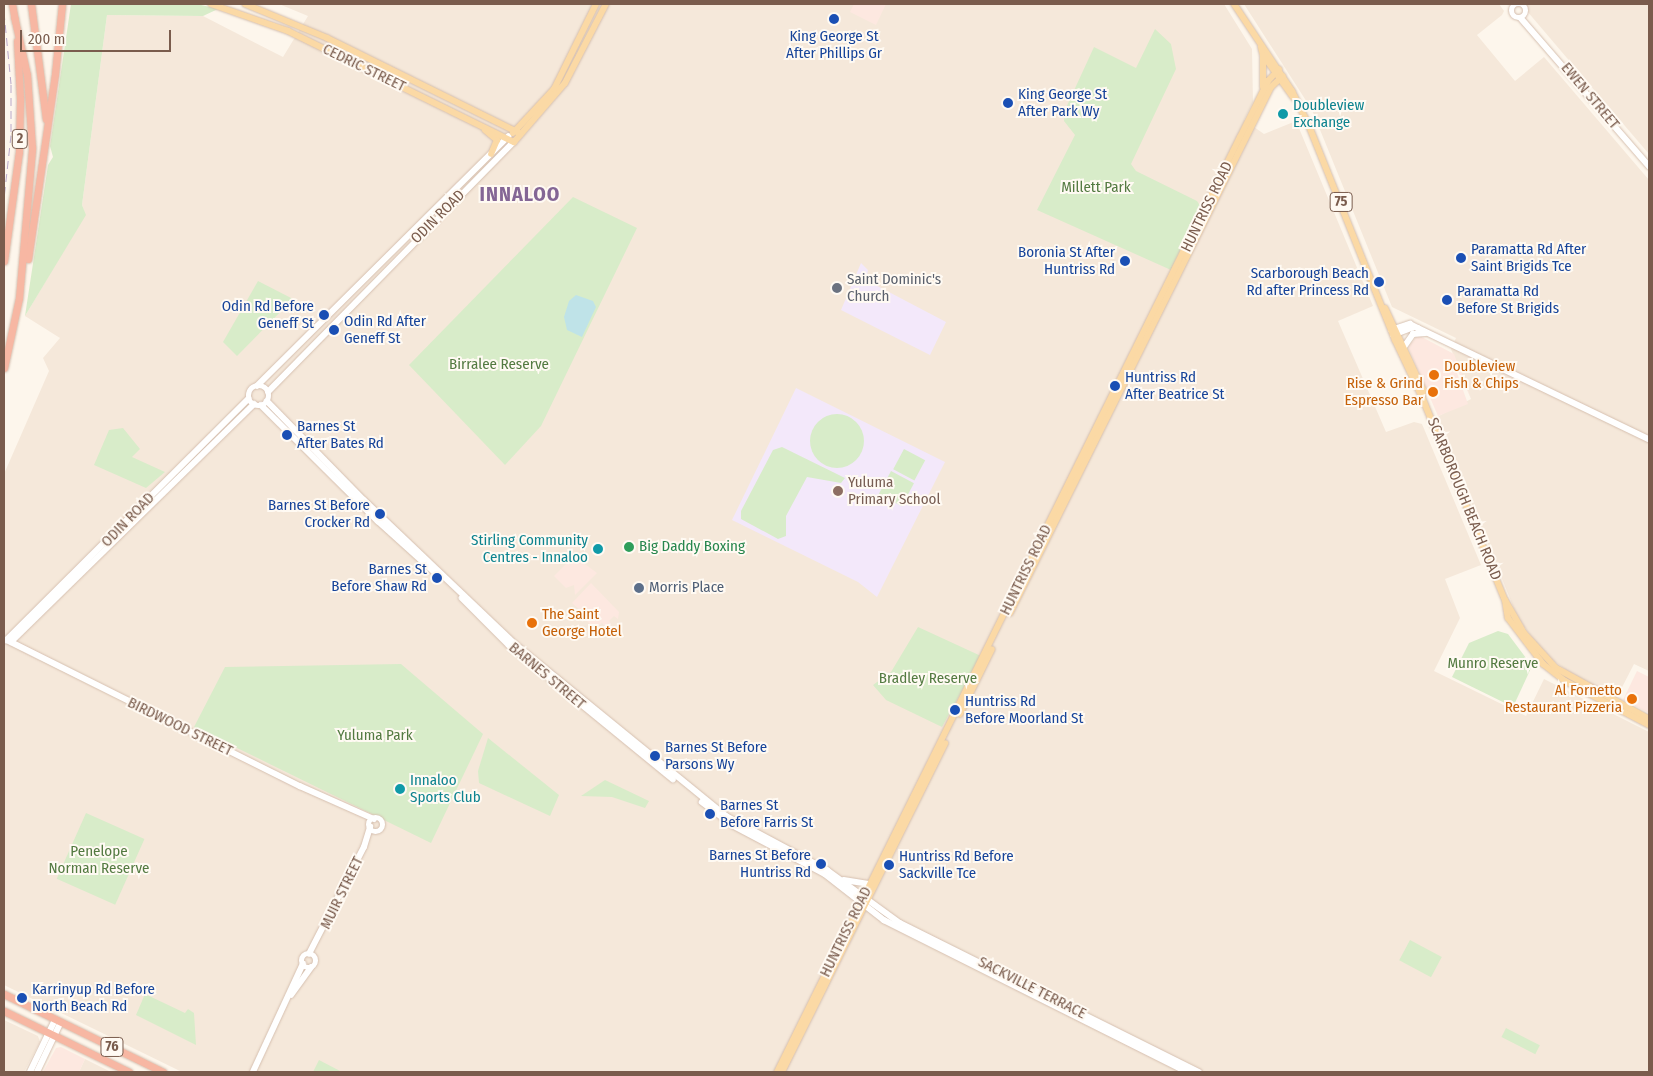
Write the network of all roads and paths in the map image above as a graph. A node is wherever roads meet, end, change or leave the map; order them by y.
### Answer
1 (12, 4) edge
2 (31, 4) edge
3 (58, 4) edge
4 (62, 4) edge
5 (210, 4) edge
6 (248, 4) edge
7 (596, 4) edge
8 (606, 4) edge
9 (1234, 4) edge
10 (1514, 5) edge
11 (230, 7) edge
12 (1526, 14) junction
13 (14, 16) junction
14 (1521, 18) junction
15 (60, 24) junction
16 (1531, 27) junction
17 (1261, 47) junction
18 (1262, 55) junction
19 (1278, 74) junction
20 (1263, 91) junction
21 (465, 117) junction
22 (518, 132) junction
23 (511, 140) junction
24 (45, 146) junction
25 (491, 154) junction
26 (1649, 166) edge
27 (4, 261) edge
28 (20, 298) junction
29 (1394, 331) junction
30 (1427, 332) junction
31 (1404, 347) junction
32 (4, 368) edge
33 (257, 386) junction
34 (268, 392) junction
35 (1422, 397) junction
36 (267, 401) junction
37 (252, 402) junction
38 (261, 405) junction
39 (1649, 439) edge
40 (1505, 600) junction
41 (9, 641) joint
42 (1649, 718) edge
43 (1649, 725) edge
44 (354, 812) junction
45 (374, 819) junction
46 (370, 826) junction
47 (376, 832) junction
48 (364, 847) junction
49 (842, 880) junction
50 (870, 884) junction
51 (864, 902) junction
52 (319, 938) junction
53 (309, 954) junction
54 (316, 957) junction
55 (303, 964) junction
56 (310, 967) junction
57 (4, 994) edge
58 (288, 999) junction
59 (4, 1011) edge
60 (58, 1021) junction
61 (52, 1035) junction
62 (30, 1072) edge
63 (37, 1072) edge
64 (129, 1072) edge
65 (163, 1072) edge
66 (253, 1072) edge
67 (777, 1072) edge
68 (782, 1072) edge
69 (1187, 1072) edge
70 (1199, 1072) edge

1 - 13 highway, 2
2 - 24 highway
3 - 15 highway
4 - 15 highway
5 - 11 main road, CEDRIC STREET
6 - 22 main road, CEDRIC STREET
7 - 22 main road, ODIN ROAD
8 - 22 main road, ODIN ROAD
9 - 17 main road, SCARBOROUGH BEACH ROAD / 75
10 - 12 main road, EWEN STREET
10 - 14 main road, EWEN STREET
11 - 21 main road, CEDRIC STREET
12 - 14 main road
12 - 16 main road, EWEN STREET
13 - 27 highway, 2
13 - 28 highway
14 - 16 main road, EWEN STREET
15 - 24 highway
16 - 26 main road, EWEN STREET
17 - 18 main road, SCARBOROUGH BEACH ROAD / 75
17 - 19 main road, SCARBOROUGH BEACH ROAD / 75
18 - 19 main road, SCARBOROUGH BEACH ROAD / 75
18 - 20 main road
19 - 20 main road, HUNTRISS ROAD
19 - 29 main road, SCARBOROUGH BEACH ROAD / 75
19 - 51 main road, HUNTRISS ROAD
20 - 50 main road, HUNTRISS ROAD
21 - 23 main road, CEDRIC STREET
21 - 25 main road
22 - 23 main road, ODIN ROAD
23 - 25 main road, ODIN ROAD
23 - 34 main road, ODIN ROAD
24 - 28 highway
25 - 33 main road, ODIN ROAD
28 - 32 highway
29 - 30 main road
29 - 31 main road, SCARBOROUGH BEACH ROAD / 75
29 - 35 main road, SCARBOROUGH BEACH ROAD / 75
30 - 31 main road
30 - 39 main road
31 - 35 main road, SCARBOROUGH BEACH ROAD / 75
33 - 34 main road
33 - 37 main road, ODIN ROAD
34 - 36 main road
35 - 40 main road, SCARBOROUGH BEACH ROAD / 75
36 - 38 main road
36 - 49 main road, BARNES STREET
37 - 38 main road
37 - 41 main road, ODIN ROAD
38 - 51 main road, BARNES STREET
40 - 42 main road, SCARBOROUGH BEACH ROAD / 75
40 - 43 main road, SCARBOROUGH BEACH ROAD / 75
41 - 44 main road, BIRDWOOD STREET
44 - 45 main road, BIRDWOOD STREET
44 - 46 main road, BIRDWOOD STREET
45 - 46 main road, MUIR STREET
45 - 47 main road
46 - 47 main road, BIRDWOOD STREET
46 - 48 main road, MUIR STREET
47 - 48 main road, MUIR STREET
48 - 52 main road, MUIR STREET
49 - 50 main road
49 - 51 main road, BARNES STREET
50 - 51 main road, HUNTRISS ROAD
51 - 67 main road, HUNTRISS ROAD
51 - 68 main road, HUNTRISS ROAD
51 - 69 main road, SACKVILLE TERRACE
51 - 70 main road, SACKVILLE TERRACE
52 - 53 main road, MUIR STREET
52 - 54 main road, MUIR STREET
53 - 54 main road
53 - 55 main road
54 - 56 main road
55 - 56 main road
55 - 58 main road
56 - 58 main road
57 - 60 highway, 76
58 - 66 main road
59 - 61 highway, 76
60 - 61 main road
60 - 65 highway, 76
61 - 62 main road
61 - 63 main road
61 - 64 highway, 76

